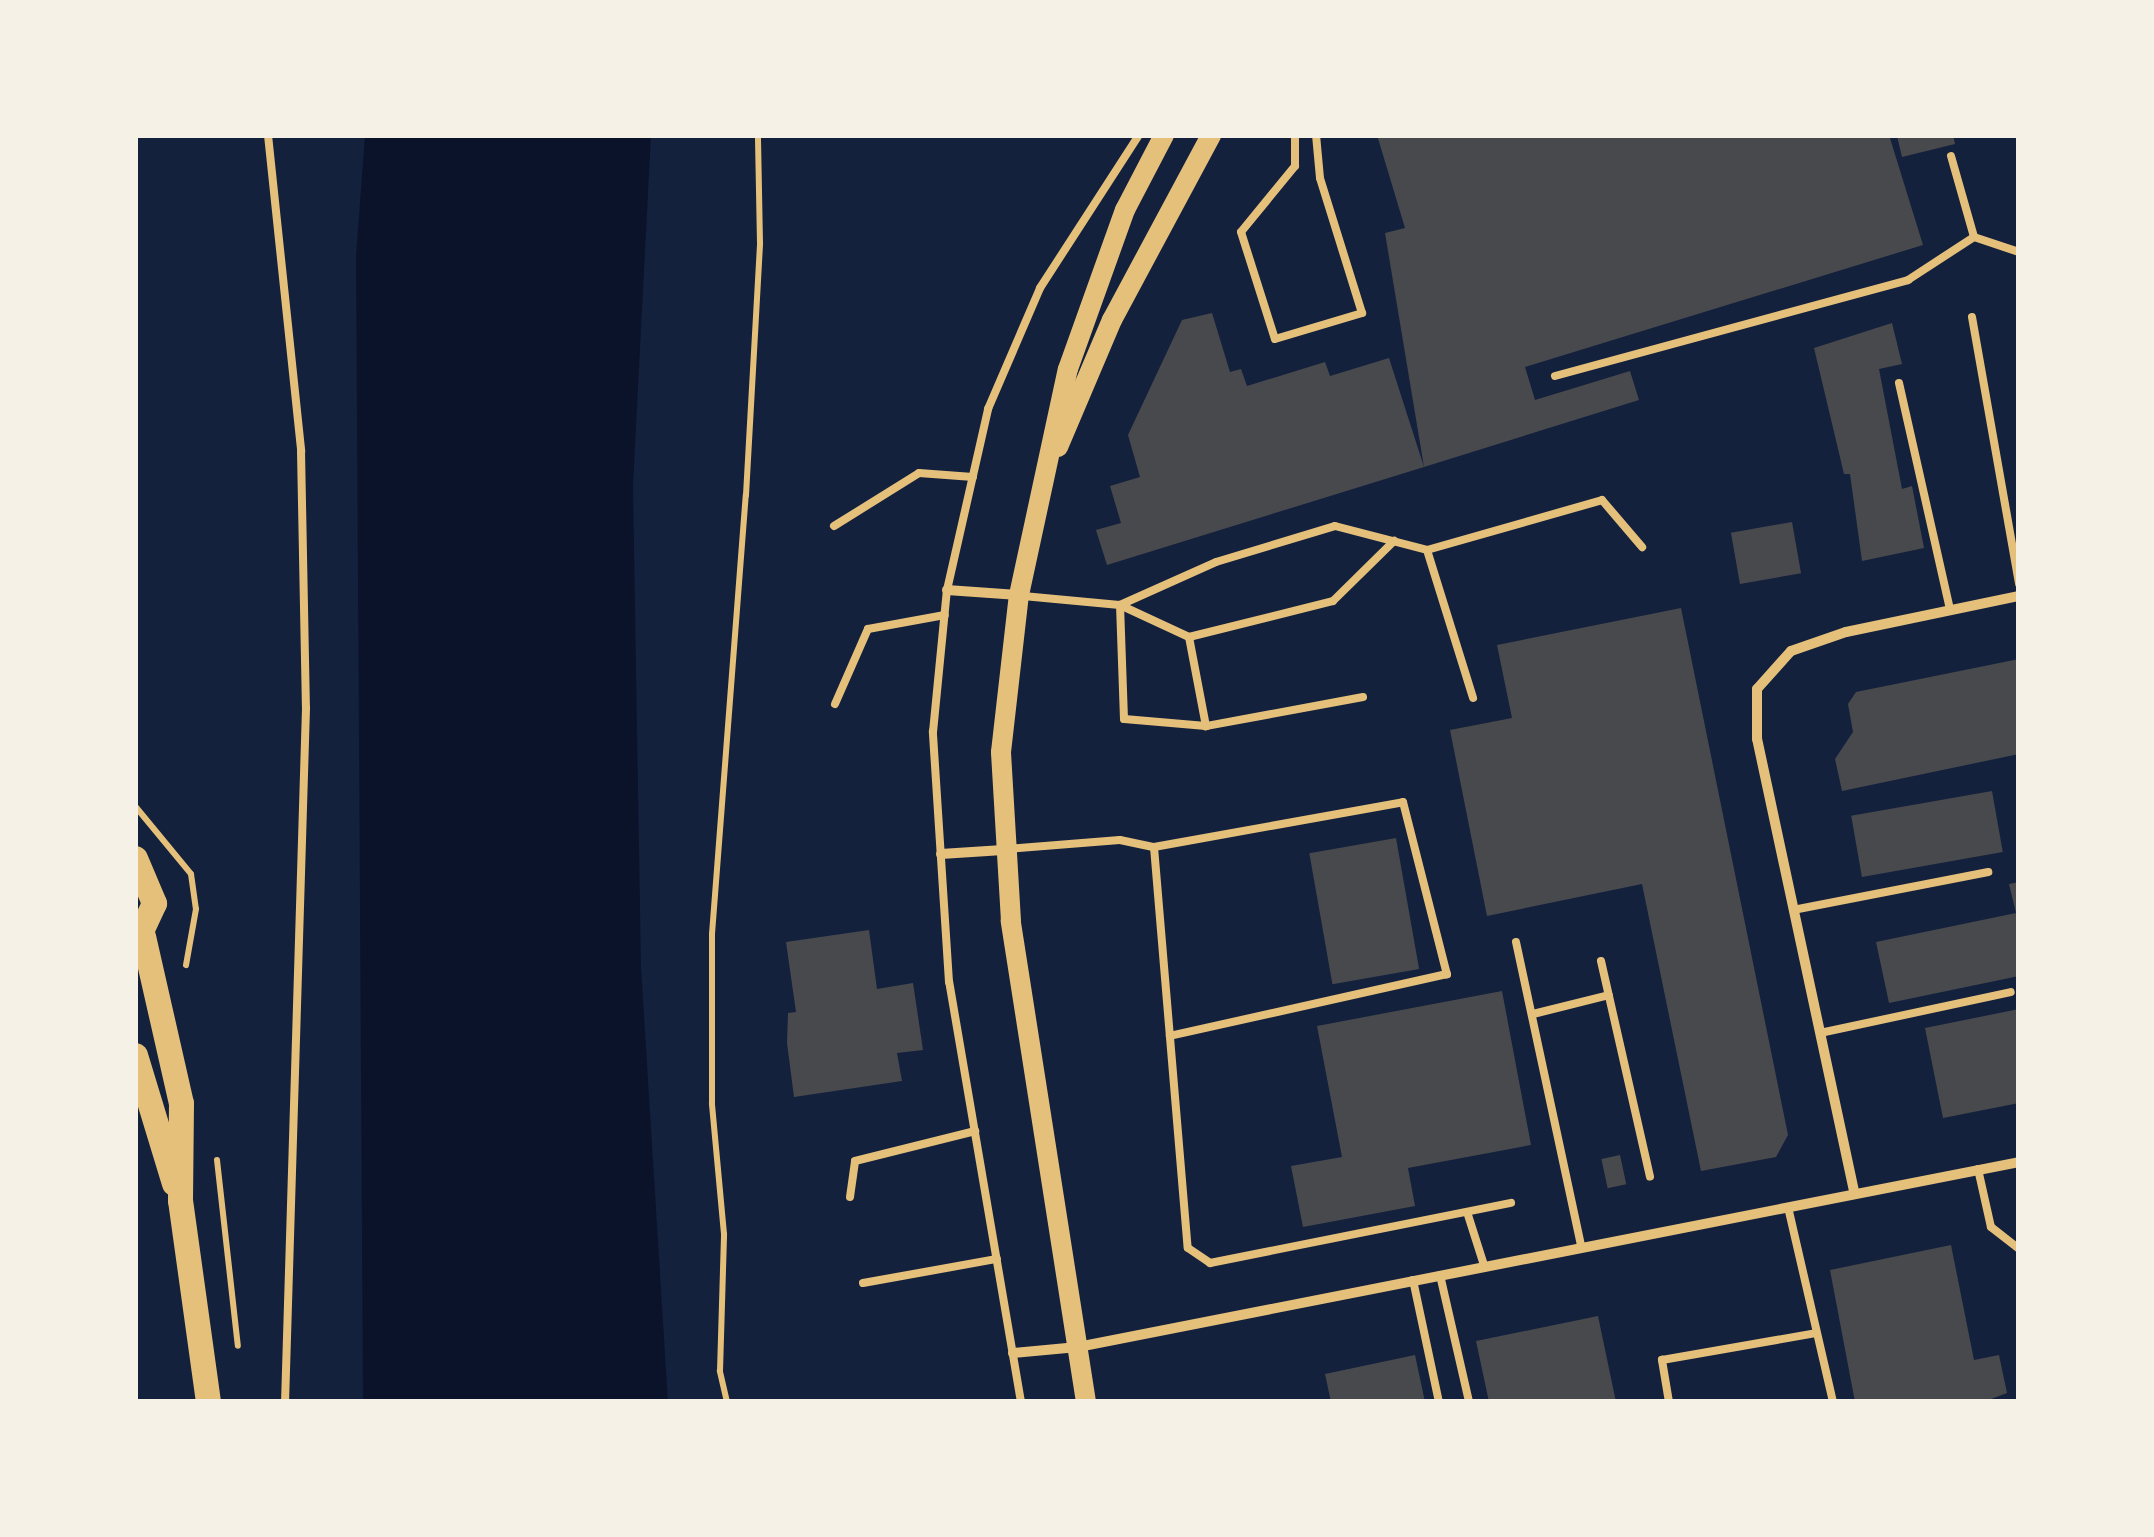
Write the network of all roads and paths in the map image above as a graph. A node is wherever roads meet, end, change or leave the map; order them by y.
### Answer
1 (268, 135) edge
2 (758, 135) edge
3 (1139, 135) edge
4 (1164, 135) edge
5 (1295, 135) edge
6 (1316, 135) edge
7 (1206, 140) edge
8 (1951, 156) dead end
9 (1974, 237) junction
10 (2019, 252) edge
11 (1972, 317) dead end
12 (1555, 376) dead end
13 (1899, 382) dead end
14 (1046, 471) junction
15 (973, 477) junction
16 (834, 526) dead end
17 (1394, 541) junction
18 (1642, 547) dead end
19 (1427, 550) junction
20 (2019, 584) edge
21 (947, 590) junction
22 (1018, 595) junction
23 (2019, 596) edge
24 (1120, 605) junction
25 (1950, 610) junction
26 (945, 615) junction
27 (1189, 637) junction
28 (1363, 698) dead end
29 (1473, 698) dead end
30 (835, 704) dead end
31 (1206, 726) junction
32 (1154, 847) junction
33 (1004, 850) junction
34 (941, 854) junction
35 (135, 858) edge
36 (1988, 872) dead end
37 (1793, 910) junction
38 (139, 940) edge
39 (1516, 942) dead end
40 (1601, 961) dead end
41 (2011, 992) dead end
42 (1609, 995) junction
43 (1533, 1014) junction
44 (1820, 1033) junction
45 (1170, 1036) junction
46 (135, 1054) edge
47 (975, 1131) junction
48 (2019, 1162) edge
49 (1978, 1170) junction
50 (1650, 1176) dead end
51 (1854, 1192) junction
52 (850, 1197) dead end
53 (180, 1200) junction
54 (1512, 1203) dead end
55 (1788, 1204) junction
56 (1468, 1214) junction
57 (1581, 1246) junction
58 (2019, 1249) edge
59 (997, 1259) junction
60 (1484, 1265) junction
61 (1440, 1274) junction
62 (1413, 1280) junction
63 (863, 1282) dead end
64 (1816, 1333) junction
65 (1078, 1347) junction
66 (1014, 1353) junction
67 (208, 1402) edge
68 (284, 1402) edge
69 (727, 1402) edge
70 (1020, 1402) edge
71 (1086, 1402) edge
72 (1439, 1402) edge
73 (1469, 1402) edge
74 (1669, 1402) edge
75 (1833, 1402) edge

1 - 68 lane
2 - 69 path
3 - 15 lane
4 - 14 main road
5 - 6 lane
7 - 14 main road
8 - 9 lane
9 - 10 lane
9 - 12 lane
11 - 20 lane
13 - 25 lane
14 - 22 main road
15 - 16 lane
15 - 21 lane
17 - 19 lane
17 - 24 lane
17 - 27 lane
18 - 19 lane
19 - 29 lane
21 - 22 street
21 - 26 lane
22 - 24 lane
22 - 33 main road
23 - 25 street
24 - 27 lane
24 - 31 lane
25 - 37 street
26 - 30 lane
26 - 34 lane
27 - 31 lane
28 - 31 lane
32 - 33 lane
32 - 45 lane
32 - 45 lane
33 - 34 street
33 - 65 main road
34 - 47 lane
35 - 38 main road
36 - 37 lane
37 - 44 street
38 - 53 main road
39 - 43 lane
40 - 42 lane
41 - 44 lane
42 - 43 lane
42 - 50 lane
43 - 57 lane
44 - 51 street
45 - 56 lane
46 - 53 main road
47 - 52 lane
47 - 59 lane
48 - 49 street
49 - 51 street
49 - 58 lane
51 - 55 street
53 - 67 main road
54 - 56 lane
55 - 57 street
55 - 64 lane
56 - 60 lane
57 - 60 street
59 - 63 lane
59 - 66 lane
60 - 61 street
61 - 62 street
61 - 73 lane
62 - 65 street
62 - 72 lane
64 - 74 lane
64 - 75 lane
65 - 66 street
65 - 71 main road
66 - 70 lane

